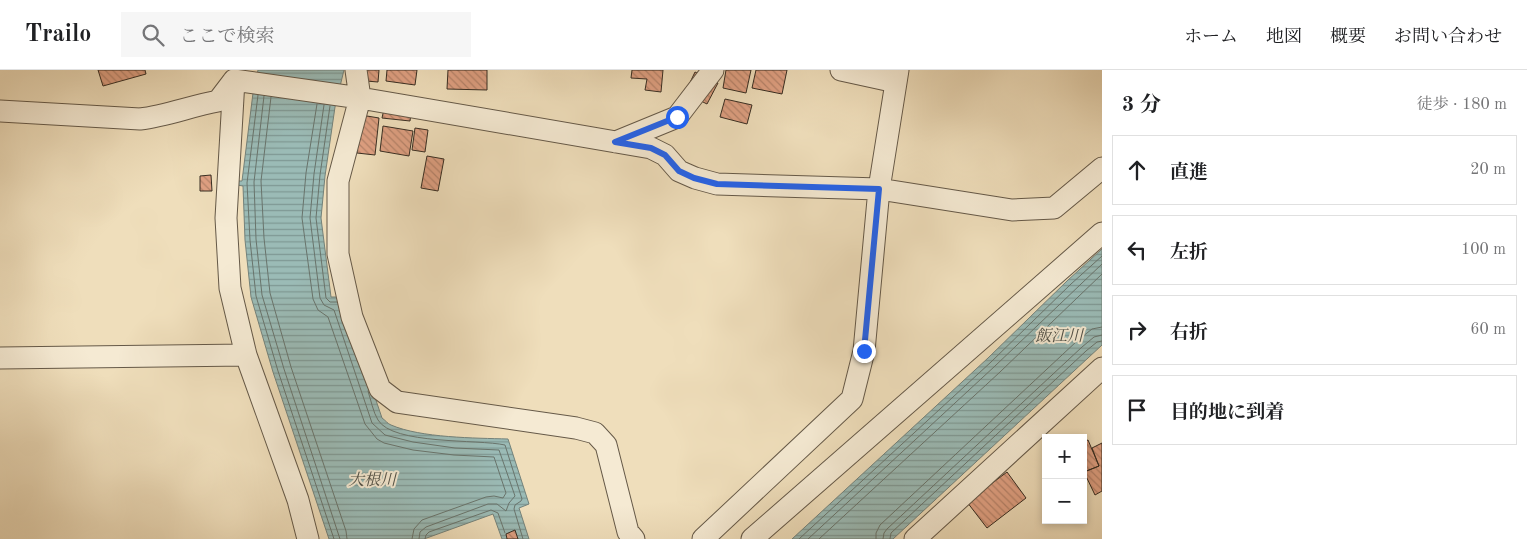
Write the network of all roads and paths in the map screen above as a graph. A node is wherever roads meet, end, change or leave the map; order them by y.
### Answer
1 (356, 70) edge
2 (841, 70) edge
3 (710, 72) edge
4 (897, 76) edge
5 (242, 82) junction
6 (356, 98) junction
7 (0, 111) edge
8 (615, 142) junction
9 (1102, 168) edge
10 (879, 189) junction
11 (1102, 233) edge
12 (246, 355) junction
13 (0, 358) edge
14 (1102, 368) edge
15 (308, 539) edge
16 (634, 539) edge
17 (703, 539) edge
18 (752, 539) edge
19 (915, 539) edge

1 - 6 street
2 - 4 street
3 - 8 street
4 - 10 street
5 - 6 street
5 - 7 street
5 - 12 street
6 - 8 street
6 - 16 street
8 - 10 street
9 - 10 street
10 - 17 street
11 - 18 street
12 - 13 street
12 - 15 street
14 - 19 street

